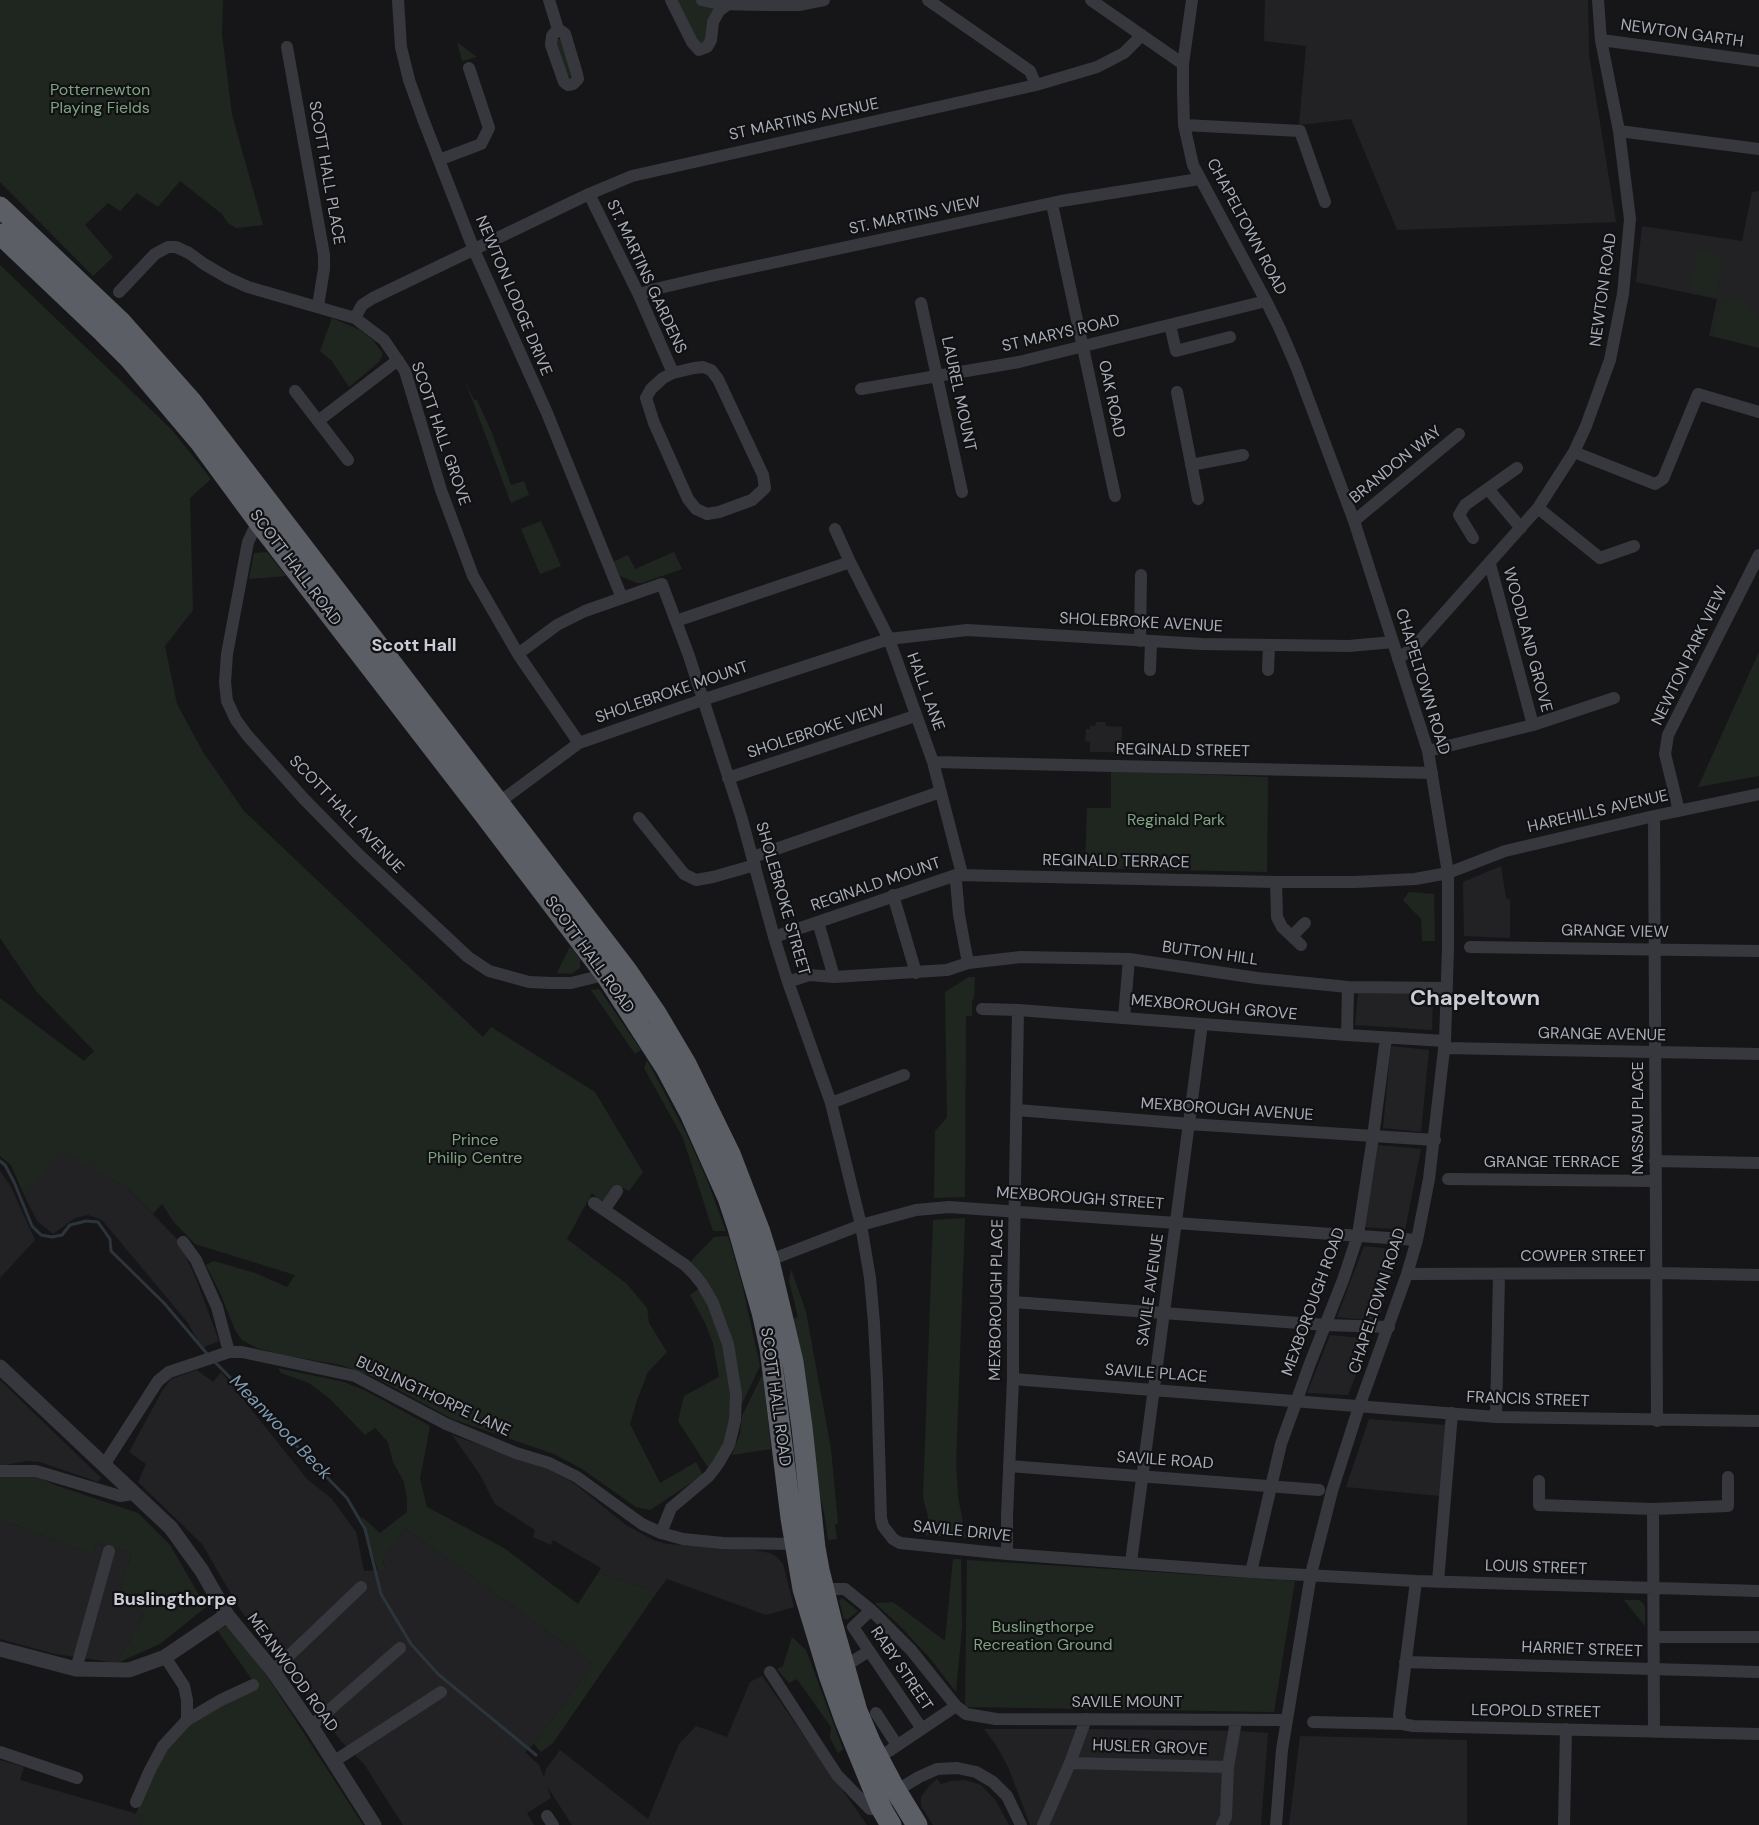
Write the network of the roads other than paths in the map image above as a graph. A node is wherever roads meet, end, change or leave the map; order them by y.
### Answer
1 (398, 0) edge
2 (549, 0) edge
3 (671, 0) edge
4 (702, 0) edge
5 (824, 0) edge
6 (928, 0) edge
7 (1091, 0) edge
8 (1192, 0) edge
9 (1598, 0) edge
10 (728, 4) junction
11 (558, 29) dead end
12 (1142, 35) junction
13 (1601, 40) junction
14 (287, 47) dead end
15 (1759, 61) edge
16 (1183, 64) junction
17 (469, 68) dead end
18 (1036, 85) junction
19 (1184, 125) junction
20 (1619, 131) junction
21 (1759, 149) edge
22 (439, 160) junction
23 (1199, 179) junction
24 (589, 194) junction
25 (1325, 202) dead end
26 (1052, 204) junction
27 (0, 207) edge
28 (0, 234) edge
29 (474, 250) junction
30 (60, 278) junction
31 (119, 292) dead end
32 (639, 295) junction
33 (1266, 301) junction
34 (921, 303) dead end
35 (318, 306) junction
36 (355, 318) junction
37 (1170, 325) junction
38 (1230, 337) dead end
39 (1083, 346) junction
40 (398, 360) junction
41 (673, 374) junction
42 (937, 377) junction
43 (861, 389) dead end
44 (295, 391) dead end
45 (1177, 392) dead end
46 (1759, 412) edge
47 (318, 421) junction
48 (1459, 434) dead end
49 (1574, 452) junction
50 (1243, 456) dead end
51 (348, 460) dead end
52 (1191, 465) junction
53 (1517, 468) dead end
54 (1488, 489) junction
55 (962, 492) dead end
56 (1115, 496) dead end
57 (1198, 499) dead end
58 (1538, 508) junction
59 (266, 515) junction
60 (1354, 520) junction
61 (1521, 528) junction
62 (835, 529) dead end
63 (1473, 538) dead end
64 (1634, 546) dead end
65 (1759, 555) edge
66 (850, 562) junction
67 (1490, 564) junction
68 (1141, 575) dead end
69 (622, 598) junction
70 (676, 621) junction
71 (889, 639) junction
72 (1145, 641) junction
73 (1393, 642) junction
74 (1269, 645) junction
75 (518, 654) junction
76 (1398, 659) junction
77 (1150, 670) dead end
78 (1268, 670) dead end
79 (1614, 698) dead end
80 (702, 700) junction
81 (915, 716) junction
82 (1533, 725) junction
83 (579, 743) junction
84 (1428, 751) junction
85 (933, 762) junction
86 (1432, 773) junction
87 (728, 778) junction
88 (940, 792) junction
89 (1759, 794) edge
90 (491, 809) junction
91 (1678, 811) junction
92 (1654, 816) junction
93 (639, 818) dead end
94 (754, 861) junction
95 (1448, 873) junction
96 (958, 877) junction
97 (1276, 882) junction
98 (892, 896) junction
99 (818, 922) junction
100 (1305, 923) dead end
101 (774, 937) junction
102 (1470, 948) dead end
103 (1654, 949) junction
104 (1759, 951) edge
105 (1129, 959) junction
106 (968, 963) junction
107 (614, 970) junction
108 (916, 973) junction
109 (834, 977) junction
110 (788, 982) junction
111 (1348, 987) junction
112 (1447, 988) junction
113 (982, 1009) dead end
114 (1018, 1010) junction
115 (1124, 1018) junction
116 (1202, 1024) junction
117 (1347, 1035) junction
118 (1386, 1038) junction
119 (1444, 1044) junction
120 (1655, 1053) junction
121 (1759, 1054) edge
122 (904, 1075) dead end
123 (831, 1103) junction
124 (1017, 1110) junction
125 (1189, 1124) junction
126 (1373, 1137) junction
127 (1435, 1140) junction
128 (1655, 1161) junction
129 (1759, 1163) edge
130 (1448, 1179) dead end
131 (1656, 1180) junction
132 (617, 1191) dead end
133 (1015, 1210) junction
134 (1176, 1223) junction
135 (861, 1225) junction
136 (1358, 1235) junction
137 (1417, 1240) junction
138 (183, 1242) dead end
139 (759, 1264) junction
140 (1656, 1273) junction
141 (1407, 1274) junction
142 (1499, 1274) junction
143 (1759, 1275) edge
144 (1013, 1302) junction
145 (1165, 1314) junction
146 (1326, 1325) junction
147 (1389, 1327) junction
148 (227, 1352) junction
149 (0, 1367) edge
150 (1013, 1379) junction
151 (1154, 1391) junction
152 (1296, 1401) junction
153 (1359, 1407) junction
154 (1452, 1413) junction
155 (1496, 1417) junction
156 (1657, 1421) junction
157 (1759, 1422) edge
158 (802, 1427) junction
159 (105, 1465) junction
160 (1009, 1466) junction
161 (0, 1471) edge
162 (1144, 1476) junction
163 (1728, 1477) dead end
164 (1539, 1481) dead end
165 (1270, 1485) junction
166 (1324, 1490) junction
167 (134, 1494) junction
168 (1653, 1509) junction
169 (661, 1533) junction
170 (794, 1543) junction
171 (815, 1548) junction
172 (110, 1551) dead end
173 (1007, 1554) junction
174 (1131, 1562) junction
175 (1251, 1572) junction
176 (1311, 1574) junction
177 (1416, 1581) junction
178 (1438, 1582) junction
179 (361, 1587) dead end
180 (1653, 1588) junction
181 (814, 1589) junction
182 (1759, 1590) edge
183 (872, 1610) junction
184 (227, 1615) junction
185 (1654, 1637) junction
186 (1759, 1637) edge
187 (400, 1648) dead end
188 (0, 1649) edge
189 (869, 1651) junction
190 (165, 1657) junction
191 (1405, 1662) junction
192 (76, 1668) junction
193 (1654, 1669) junction
194 (273, 1671) junction
195 (836, 1671) junction
196 (770, 1672) dead end
197 (1759, 1672) edge
198 (253, 1685) dead end
199 (441, 1692) dead end
200 (956, 1706) junction
201 (876, 1713) dead end
202 (1086, 1719) junction
203 (187, 1720) junction
204 (1236, 1720) junction
205 (1287, 1720) junction
206 (1313, 1722) dead end
207 (1402, 1724) junction
208 (311, 1726) junction
209 (922, 1728) junction
210 (1566, 1729) junction
211 (1654, 1732) junction
212 (1759, 1734) edge
213 (0, 1752) edge
214 (333, 1762) junction
215 (1070, 1763) junction
216 (1228, 1767) junction
217 (77, 1778) dead end
218 (896, 1791) junction
219 (136, 1802) dead end
220 (886, 1816) edge
221 (374, 1825) edge
222 (918, 1825) edge
223 (1021, 1825) edge
224 (1043, 1825) edge
225 (1222, 1825) edge
226 (1276, 1825) edge
227 (1564, 1825) edge

1 - 22 street, NEWTON LODGE DRIVE
2 - 11 street
3 - 10 street
4 - 10 street
5 - 10 street
6 - 18 street
7 - 12 street
8 - 16 street, CHAPELTOWN ROAD
9 - 13 street, NEWTON ROAD
12 - 16 street
12 - 18 street, ST MARTINS AVENUE
13 - 15 street, NEWTON GARTH
13 - 20 street, NEWTON ROAD
14 - 35 street, SCOTT HALL PLACE
16 - 19 street, CHAPELTOWN ROAD
17 - 22 street
18 - 24 street, ST MARTINS AVENUE
19 - 23 street, CHAPELTOWN ROAD
19 - 25 street
20 - 21 street
20 - 49 street, NEWTON ROAD
22 - 29 street, NEWTON LODGE DRIVE
23 - 26 street, ST. MARTINS VIEW
23 - 33 street, CHAPELTOWN ROAD
24 - 29 street, ST MARTINS AVENUE
24 - 32 street, ST. MARTINS GARDENS
26 - 32 street, ST. MARTINS VIEW
26 - 39 street, OAK ROAD
27 - 30 highway, SCOTT HALL ROAD
28 - 30 highway, SCOTT HALL ROAD
29 - 36 street, ST MARTINS AVENUE
29 - 69 street, NEWTON LODGE DRIVE
30 - 59 highway, SCOTT HALL ROAD
31 - 35 street, SCOTT HALL GROVE
32 - 41 street, ST. MARTINS GARDENS
33 - 37 street, ST MARYS ROAD
33 - 60 street, CHAPELTOWN ROAD
34 - 42 street, LAUREL MOUNT
35 - 36 street, SCOTT HALL GROVE
36 - 40 street, SCOTT HALL GROVE
37 - 38 street
37 - 39 street, ST MARYS ROAD
39 - 42 street, ST MARYS ROAD
39 - 56 street, OAK ROAD
40 - 47 street
40 - 75 street, SCOTT HALL GROVE
41 - 41 street, ST. MARTINS GARDENS
42 - 43 street, ST MARYS ROAD
42 - 55 street, LAUREL MOUNT
44 - 47 street
45 - 52 street
46 - 49 street
47 - 51 street
48 - 60 street, BRANDON WAY
49 - 58 street, NEWTON ROAD
50 - 52 street
52 - 57 street
53 - 54 street
54 - 61 street
54 - 63 street
58 - 61 street, NEWTON ROAD
58 - 64 street
59 - 90 highway, SCOTT HALL ROAD
59 - 107 street, SCOTT HALL AVENUE
60 - 73 street, CHAPELTOWN ROAD
61 - 67 street, NEWTON ROAD
62 - 66 street, HALL LANE
65 - 91 street, NEWTON PARK VIEW
66 - 70 street
66 - 71 street, HALL LANE
67 - 76 street, NEWTON ROAD
67 - 82 street, WOODLAND GROVE
68 - 72 street
69 - 70 street, SHOLEBROKE STREET
69 - 75 street
70 - 80 street, SHOLEBROKE STREET
71 - 72 street, SHOLEBROKE AVENUE
71 - 80 street, SHOLEBROKE MOUNT
71 - 81 street, HALL LANE
72 - 74 street, SHOLEBROKE AVENUE
72 - 77 street
73 - 74 street, SHOLEBROKE AVENUE
73 - 76 street, CHAPELTOWN ROAD
74 - 78 street
75 - 83 street, SCOTT HALL GROVE
76 - 84 street, CHAPELTOWN ROAD
79 - 82 street
80 - 83 street, SHOLEBROKE MOUNT
80 - 87 street, SHOLEBROKE STREET
81 - 85 street, HALL LANE
81 - 87 street, SHOLEBROKE VIEW
82 - 84 street
83 - 90 street, SHOLEBROKE MOUNT
84 - 86 street, CHAPELTOWN ROAD
85 - 86 street, REGINALD STREET
85 - 88 street, HALL LANE
86 - 95 street, CHAPELTOWN ROAD
87 - 94 street, SHOLEBROKE STREET
88 - 94 street
88 - 96 street, HALL LANE
89 - 91 street, HAREHILLS AVENUE
90 - 107 highway, SCOTT HALL ROAD
91 - 92 street, HAREHILLS AVENUE
92 - 95 street, HAREHILLS AVENUE
92 - 103 street, NASSAU PLACE
93 - 94 street
94 - 101 street, SHOLEBROKE STREET
95 - 97 street, REGINALD TERRACE
95 - 112 street, CHAPELTOWN ROAD
96 - 97 street, REGINALD TERRACE
96 - 98 street, REGINALD MOUNT
96 - 106 street, HALL LANE
97 - 100 street
98 - 99 street, REGINALD MOUNT
98 - 108 street
99 - 101 street, REGINALD MOUNT
99 - 109 street
101 - 110 street, SHOLEBROKE STREET
102 - 103 street, GRANGE VIEW
103 - 104 street, GRANGE VIEW
103 - 120 street, NASSAU PLACE
105 - 106 street, BUTTON HILL
105 - 111 street, BUTTON HILL
105 - 115 street
106 - 108 street, BUTTON HILL
107 - 139 highway, SCOTT HALL ROAD
108 - 109 street, BUTTON HILL
109 - 110 street, BUTTON HILL
110 - 123 street, SHOLEBROKE STREET
111 - 112 street, BUTTON HILL
111 - 117 street
112 - 119 street, CHAPELTOWN ROAD
113 - 114 street, MEXBOROUGH GROVE
114 - 115 street, MEXBOROUGH GROVE
114 - 124 street, MEXBOROUGH PLACE
115 - 116 street, MEXBOROUGH GROVE
116 - 117 street, MEXBOROUGH GROVE
116 - 125 street, SAVILE AVENUE
117 - 118 street, MEXBOROUGH GROVE
118 - 119 street, MEXBOROUGH GROVE
118 - 126 street, MEXBOROUGH ROAD
119 - 120 street, GRANGE AVENUE
119 - 127 street, CHAPELTOWN ROAD
120 - 121 street, GRANGE AVENUE
120 - 128 street, NASSAU PLACE
122 - 123 street
123 - 135 street, SHOLEBROKE STREET
124 - 125 street, MEXBOROUGH AVENUE
124 - 133 street, MEXBOROUGH PLACE
125 - 126 street, MEXBOROUGH AVENUE
125 - 134 street, SAVILE AVENUE
126 - 127 street, MEXBOROUGH AVENUE
126 - 136 street, MEXBOROUGH ROAD
127 - 137 street, CHAPELTOWN ROAD
128 - 129 street
128 - 131 street, NASSAU PLACE
130 - 131 street, GRANGE TERRACE
131 - 140 street, NASSAU PLACE
132 - 169 street
133 - 134 street, MEXBOROUGH STREET
133 - 135 street, MEXBOROUGH STREET
133 - 144 street, MEXBOROUGH PLACE
134 - 136 street, MEXBOROUGH STREET
134 - 145 street, SAVILE AVENUE
135 - 139 street, MEXBOROUGH STREET
135 - 173 street, SAVILE DRIVE
136 - 137 street, MEXBOROUGH STREET
136 - 146 street, MEXBOROUGH ROAD
137 - 141 street, CHAPELTOWN ROAD
138 - 148 street
139 - 158 highway, SCOTT HALL ROAD
139 - 170 highway, SCOTT HALL ROAD
140 - 142 street, COWPER STREET
140 - 143 street, COWPER STREET
140 - 156 street, NASSAU PLACE
141 - 142 street, COWPER STREET
141 - 147 street, CHAPELTOWN ROAD
142 - 155 street
144 - 145 street
144 - 150 street, MEXBOROUGH PLACE
145 - 146 street
145 - 151 street, SAVILE AVENUE
146 - 147 street
146 - 152 street, MEXBOROUGH ROAD
147 - 153 street, CHAPELTOWN ROAD
148 - 159 street, BUSLINGTHORPE LANE
148 - 169 street, BUSLINGTHORPE LANE
149 - 159 street, MEANWOOD ROAD
150 - 151 street, SAVILE PLACE
150 - 160 street, MEXBOROUGH PLACE
151 - 152 street, SAVILE PLACE
151 - 162 street, SAVILE AVENUE
152 - 153 street, FRANCIS STREET
152 - 165 street, MEXBOROUGH ROAD
153 - 154 street, FRANCIS STREET
153 - 166 street, CHAPELTOWN ROAD
154 - 155 street, FRANCIS STREET
154 - 178 street
155 - 156 street, FRANCIS STREET
156 - 157 street, FRANCIS STREET
158 - 170 street, SCOTT HALL ROAD
158 - 171 highway, SCOTT HALL ROAD
159 - 167 street, MEANWOOD ROAD
160 - 162 street, SAVILE ROAD
160 - 173 street, MEXBOROUGH PLACE
161 - 167 street
162 - 165 street, SAVILE ROAD
162 - 174 street, SAVILE AVENUE
163 - 168 street
164 - 168 street
165 - 166 street, SAVILE ROAD
165 - 175 street, MEXBOROUGH ROAD
166 - 176 street, CHAPELTOWN ROAD
167 - 184 street, MEANWOOD ROAD
168 - 180 street
169 - 170 street, BUSLINGTHORPE LANE
170 - 171 street, BUSLINGTHORPE LANE
170 - 181 highway, SCOTT HALL ROAD
171 - 181 highway, SCOTT HALL ROAD
172 - 192 street
173 - 174 street, SAVILE DRIVE
174 - 175 street, SAVILE DRIVE
175 - 176 street, SAVILE DRIVE
176 - 177 street, LOUIS STREET
176 - 205 street, CHAPELTOWN ROAD
177 - 178 street, LOUIS STREET
177 - 191 street
178 - 180 street, LOUIS STREET
179 - 194 street
180 - 182 street, LOUIS STREET
180 - 185 street
181 - 183 street
181 - 195 highway, SCOTT HALL ROAD
183 - 189 street, RABY STREET
183 - 200 street
184 - 190 street
184 - 194 street, MEANWOOD ROAD
185 - 186 street
185 - 193 street
187 - 208 street
188 - 192 street
189 - 195 street
189 - 209 street, RABY STREET
190 - 192 street
190 - 203 street
191 - 193 street, HARRIET STREET
191 - 207 street
193 - 197 street, HARRIET STREET
193 - 211 street
194 - 208 street, MEANWOOD ROAD
195 - 218 highway, SCOTT HALL ROAD
195 - 220 highway, SCOTT HALL ROAD
196 - 220 street
198 - 203 street
199 - 214 street
200 - 202 street, SAVILE MOUNT
200 - 209 street
201 - 209 street
202 - 204 street, SAVILE MOUNT
202 - 215 street
203 - 219 street
204 - 205 street, SAVILE MOUNT
204 - 216 street
205 - 226 street, CHAPELTOWN ROAD
206 - 207 street, LEOPOLD STREET
207 - 210 street, LEOPOLD STREET
208 - 214 street, MEANWOOD ROAD
210 - 211 street, LEOPOLD STREET
210 - 227 street
211 - 212 street, LEOPOLD STREET
213 - 217 street
214 - 221 street, MEANWOOD ROAD
215 - 216 street, HUSLER GROVE
215 - 224 street
216 - 225 street
218 - 220 street
218 - 222 highway, SCOTT HALL ROAD
218 - 223 street

